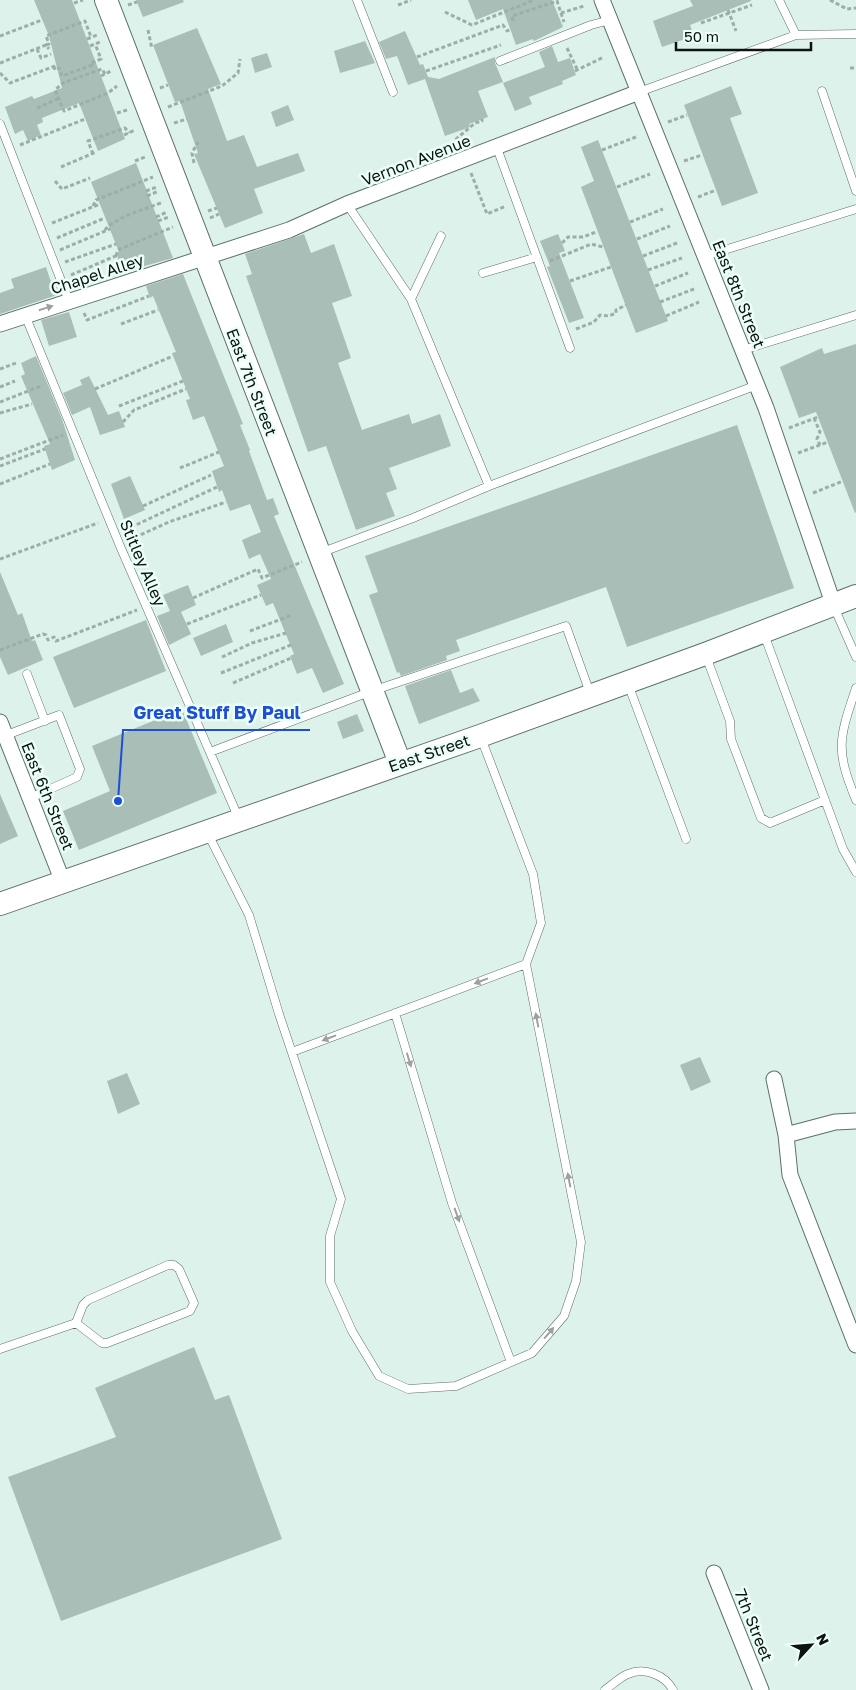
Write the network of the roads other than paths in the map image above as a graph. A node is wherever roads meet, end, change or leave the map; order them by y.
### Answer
1 (106, 0) edge
2 (357, 0) edge
3 (602, 0) edge
4 (779, 0) edge
5 (610, 20) junction
6 (856, 34) edge
7 (796, 35) junction
8 (500, 61) dead end
9 (822, 91) dead end
10 (393, 92) dead end
11 (639, 92) junction
12 (0, 124) edge
13 (497, 148) junction
14 (856, 191) edge
15 (347, 204) junction
16 (856, 209) edge
17 (441, 236) dead end
18 (204, 256) junction
19 (705, 256) junction
20 (537, 257) junction
21 (483, 273) dead end
22 (411, 299) junction
23 (74, 300) junction
24 (25, 315) junction
25 (856, 315) edge
26 (0, 324) edge
27 (570, 348) dead end
28 (743, 350) junction
29 (757, 386) junction
30 (488, 486) junction
31 (312, 557) junction
32 (856, 596) edge
33 (834, 606) junction
34 (764, 632) junction
35 (705, 654) junction
36 (856, 657) edge
37 (27, 674) dead end
38 (627, 683) junction
39 (856, 688) edge
40 (372, 691) junction
41 (591, 696) junction
42 (45, 721) junction
43 (2, 732) edge
44 (480, 736) junction
45 (210, 752) junction
46 (400, 763) junction
47 (30, 798) junction
48 (825, 800) junction
49 (856, 800) edge
50 (240, 820) junction
51 (207, 832) junction
52 (686, 839) dead end
53 (856, 872) edge
54 (63, 882) junction
55 (0, 904) edge
56 (526, 964) junction
57 (395, 1013) junction
58 (292, 1052) junction
59 (774, 1079) dead end
60 (856, 1121) edge
61 (786, 1135) junction
62 (76, 1323) junction
63 (856, 1346) edge
64 (0, 1349) edge
65 (511, 1362) junction
66 (714, 1573) dead end
67 (605, 1690) edge
68 (673, 1690) edge
69 (762, 1690) edge

1 - 18 main road, East 7th Street
2 - 10 lane
3 - 5 street, East 8th Street
4 - 7 lane
5 - 8 lane
5 - 11 street, East 8th Street
6 - 7 lane
7 - 11 lane
9 - 14 lane
11 - 13 street, Vernon Avenue
11 - 19 street, East 8th Street
12 - 23 lane
13 - 15 street, Vernon Avenue
13 - 20 lane
15 - 18 street, Vernon Avenue
15 - 22 lane
16 - 19 lane
17 - 22 lane
18 - 23 street, Chapel Alley
18 - 31 main road, East 7th Street
19 - 28 street, East 8th Street
20 - 21 lane
20 - 27 lane
22 - 30 lane
24 -> 23 street, Chapel Alley
24 - 26 street, Chapel Alley
24 - 45 lane, Stitley Alley
25 - 28 lane
28 - 29 street, East 8th Street
29 - 30 lane
29 - 33 street, East 8th Street
30 - 31 lane
31 - 40 main road, East 7th Street
32 - 33 main road, East Street
33 - 34 main road, East Street
33 - 36 lane
34 - 35 main road, East Street
34 - 48 lane
35 - 38 main road, East Street
35 - 48 lane
37 - 42 lane
38 - 41 main road, East Street
38 - 52 lane
39 - 49 lane
40 - 41 lane
40 - 45 lane
40 - 46 main road, East 7th Street
41 - 44 main road, East Street
42 - 43 lane
42 - 47 lane
43 - 47 street, East 6th Street
44 - 46 main road, East Street
44 - 56 lane
45 - 50 lane, Stitley Alley
46 - 50 main road, East Street
47 - 54 street, East 6th Street
48 - 53 lane
50 - 51 main road, East Street
51 - 54 main road, East Street
51 - 58 lane
54 - 55 main road, East Street
56 -> 57 lane
65 -> 56 lane
57 -> 58 lane
57 -> 65 lane
58 - 65 lane
59 - 61 street
60 - 61 street
61 - 63 street
62 - 62 lane
62 - 64 lane
66 - 69 street, 7th Street
67 - 68 lane

